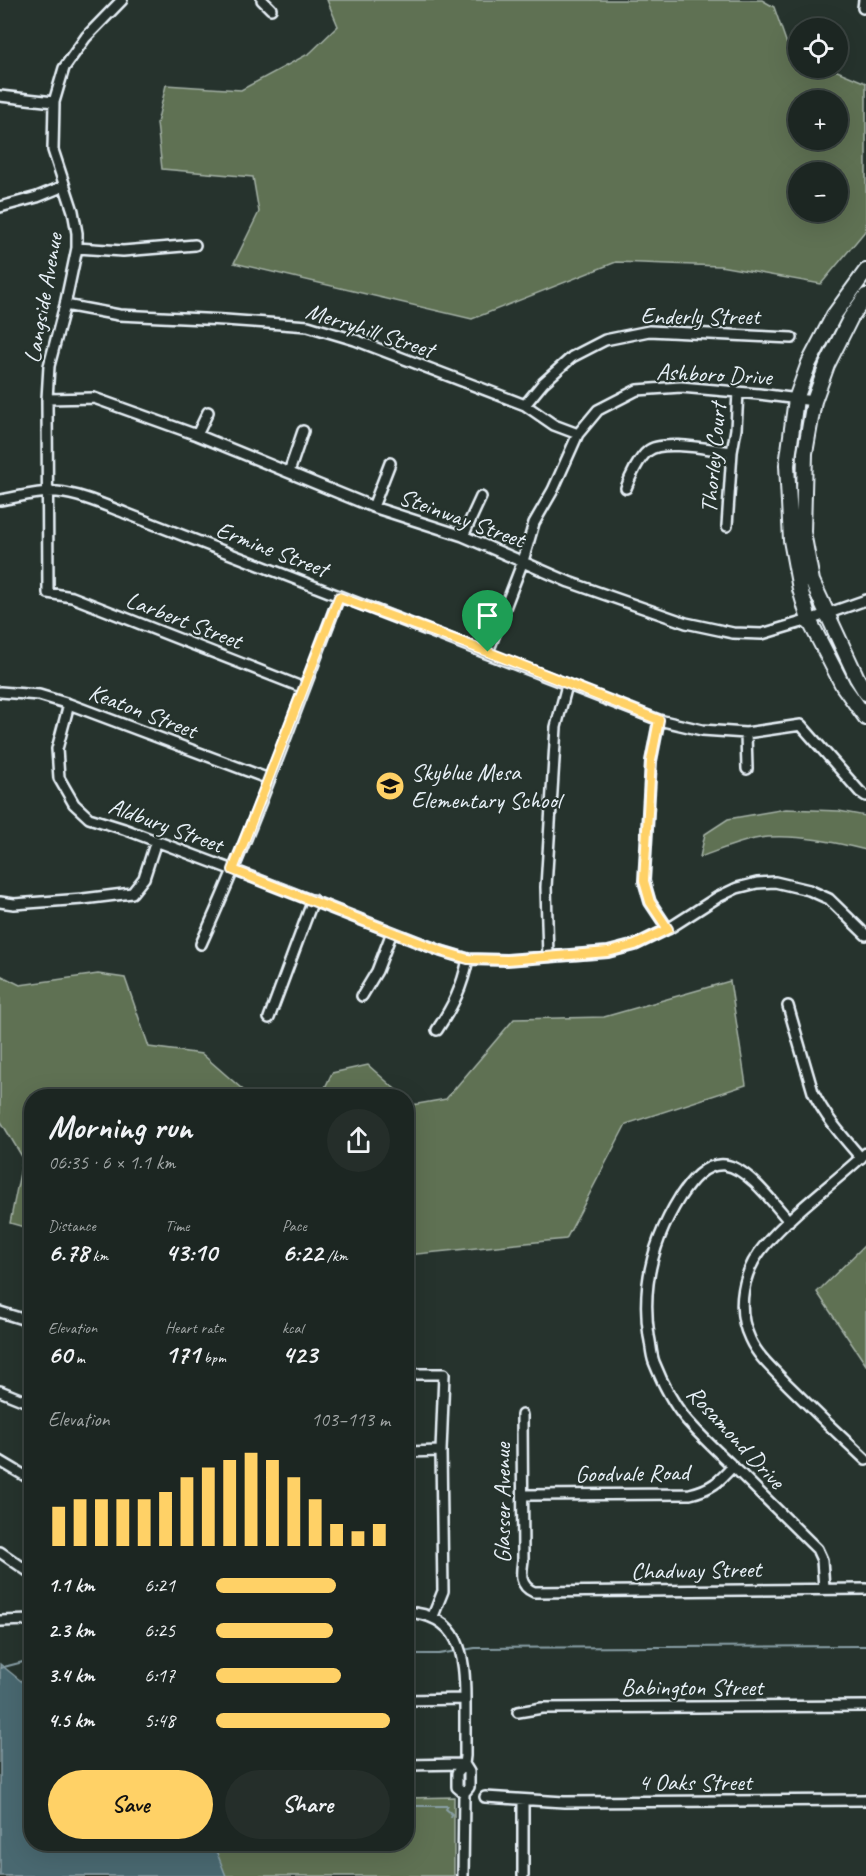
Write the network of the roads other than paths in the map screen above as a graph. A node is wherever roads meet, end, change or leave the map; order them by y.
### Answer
1 (122, 0) edge
2 (262, 0) edge
3 (271, 9) dead end
4 (0, 96) edge
5 (54, 102) junction
6 (64, 186) junction
7 (0, 207) edge
8 (195, 245) dead end
9 (76, 248) junction
10 (866, 271) edge
11 (866, 296) edge
12 (65, 305) junction
13 (792, 338) dead end
14 (738, 392) junction
15 (47, 399) junction
16 (796, 399) junction
17 (814, 401) junction
18 (525, 405) junction
19 (208, 412) dead end
20 (303, 431) dead end
21 (578, 434) junction
22 (197, 435) junction
23 (732, 452) junction
24 (390, 463) dead end
25 (289, 472) junction
26 (626, 488) dead end
27 (48, 492) junction
28 (481, 497) dead end
29 (0, 500) edge
30 (373, 507) junction
31 (728, 526) dead end
32 (463, 536) junction
33 (523, 561) junction
34 (48, 593) joint
35 (339, 597) junction
36 (866, 600) edge
37 (826, 614) junction
38 (809, 620) junction
39 (488, 652) junction
40 (567, 685) junction
41 (304, 688) junction
42 (0, 692) edge
43 (866, 693) edge
44 (69, 704) junction
45 (866, 718) edge
46 (659, 720) junction
47 (746, 733) junction
48 (747, 769) dead end
49 (269, 779) junction
50 (866, 796) edge
51 (156, 841) junction
52 (233, 870) junction
53 (313, 900) junction
54 (0, 902) edge
55 (668, 929) junction
56 (392, 932) junction
57 (866, 935) edge
58 (201, 944) dead end
59 (548, 957) junction
60 (468, 959) junction
61 (362, 996) dead end
62 (788, 1006) dead end
63 (269, 1018) dead end
64 (436, 1030) dead end
65 (863, 1155) edge
66 (789, 1221) junction
67 (0, 1312) edge
68 (24, 1320) edge
69 (414, 1374) edge
70 (0, 1391) edge
71 (24, 1401) edge
72 (522, 1415) dead end
73 (441, 1451) junction
74 (414, 1452) edge
75 (0, 1461) edge
76 (866, 1461) edge
77 (733, 1466) junction
78 (24, 1475) edge
79 (523, 1495) junction
80 (0, 1552) edge
81 (24, 1568) edge
82 (824, 1588) junction
83 (526, 1589) joint
84 (866, 1589) edge
85 (414, 1613) edge
86 (432, 1616) junction
87 (24, 1620) edge
88 (0, 1621) edge
89 (465, 1699) junction
90 (414, 1700) edge
91 (866, 1706) edge
92 (518, 1713) dead end
93 (414, 1764) edge
94 (465, 1764) junction
95 (484, 1797) dead end
96 (523, 1800) junction
97 (866, 1800) edge
98 (463, 1876) edge
99 (523, 1876) edge

1 - 5 street, Langside Avenue
2 - 3 street
4 - 5 street
5 - 6 street, Langside Avenue
6 - 7 street
6 - 9 street, Langside Avenue
8 - 9 street
9 - 12 street, Langside Avenue
10 - 16 main road
11 - 17 main road
12 - 15 street, Langside Avenue
12 - 18 street, Merryhill Street
13 - 18 street, Enderly Street
14 - 16 street, Ashboro Drive
14 - 21 street, Ashboro Drive
14 - 23 street, Thorley Court
15 - 22 street, Steinway Street
15 - 27 street, Langside Avenue
16 - 17 street, Ashboro Drive
16 - 38 main road
17 - 37 main road
18 - 21 street, Merryhill Street
19 - 22 street
20 - 25 street
21 - 33 street, Ashboro Drive
22 - 25 street, Steinway Street
23 - 26 street
23 - 31 street, Thorley Court
24 - 30 street
25 - 30 street, Steinway Street
27 - 29 street, Ermine Street
27 - 34 street, Langside Avenue
27 - 35 street, Ermine Street
28 - 32 street
30 - 32 street, Steinway Street
32 - 33 street, Steinway Street
33 - 38 street, Steinway Street
33 - 39 street, Ashboro Drive
34 - 41 street, Larbert Street
35 - 39 street, Ermine Street
35 - 41 street
36 - 37 street, Steinway Street
37 - 38 street, Steinway Street
37 - 43 main road
38 - 45 main road
39 - 40 street, Ermine Street
40 - 46 street, Ermine Street
40 - 59 street
41 - 49 street
42 - 44 street, Keaton Street
44 - 49 street, Keaton Street
44 - 51 street, Aldbury Street
46 - 47 street, Ermine Street
46 - 55 street
47 - 48 street
47 - 50 street, Ermine Street
49 - 52 street
51 - 52 street, Aldbury Street
51 - 54 street
52 - 53 street, Aldbury Street
52 - 58 street
53 - 56 street, Aldbury Street
53 - 63 street
55 - 57 street, Aldbury Street
55 - 59 street, Aldbury Street
56 - 60 street, Aldbury Street
56 - 61 street
59 - 60 street, Aldbury Street
60 - 64 street
62 - 65 street
65 - 66 street
66 - 76 street
66 - 77 street, Rosamond Drive
67 - 68 street
69 - 73 street
70 - 71 street
72 - 79 street, Glasser Avenue
73 - 74 street
73 - 86 street
75 - 78 street
77 - 79 street, Goodvale Road
77 - 82 street, Rosamond Drive
79 - 83 street, Glasser Avenue
80 - 81 street
82 - 83 street, Chadway Street
82 - 84 street, Chadway Street
85 - 86 street
86 - 89 street
87 - 88 street
89 - 90 street
89 - 94 street
91 - 92 street, Babington Street
93 - 94 street
94 - 98 street
95 - 96 street, 4 Oaks Street
96 - 97 street, 4 Oaks Street
96 - 99 street

